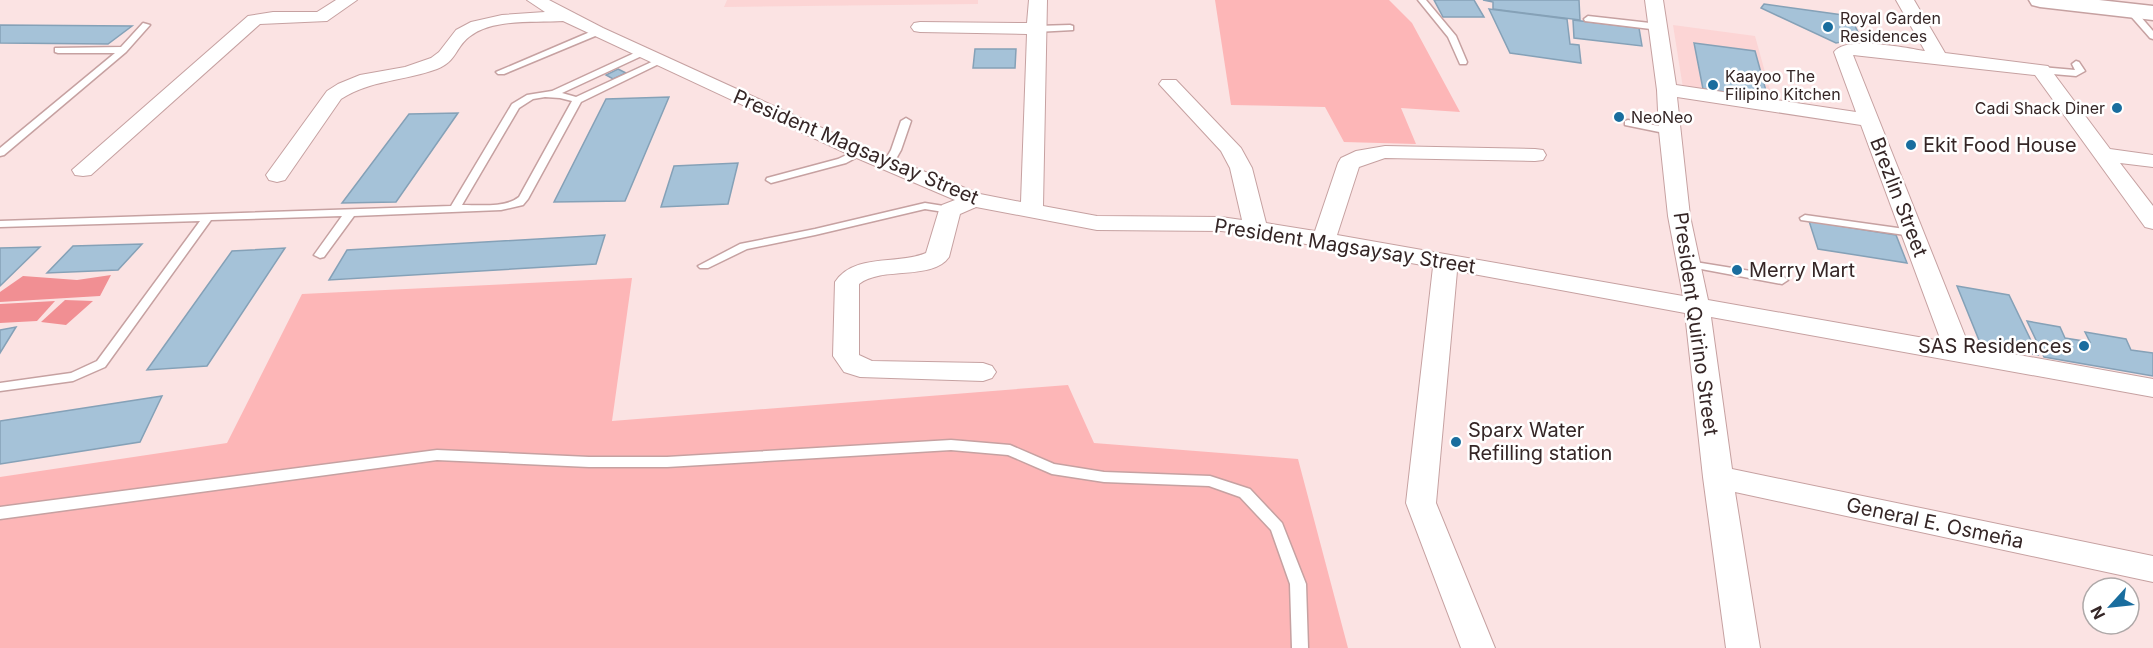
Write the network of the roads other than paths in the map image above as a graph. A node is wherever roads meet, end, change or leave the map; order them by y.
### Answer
1 (348, 0) edge
2 (536, 0) edge
3 (1038, 0) edge
4 (1422, 0) edge
5 (1654, 0) edge
6 (1905, 0) edge
7 (2040, 0) edge
8 (2147, 7) edge
9 (568, 16) junction
10 (1588, 19) dead end
11 (146, 25) dead end
12 (920, 27) dead end
13 (1659, 27) junction
14 (1036, 28) junction
15 (1070, 28) dead end
16 (597, 32) junction
17 (2153, 36) edge
18 (58, 50) dead end
19 (123, 50) junction
20 (652, 57) junction
21 (1939, 58) junction
22 (1463, 62) dead end
23 (2076, 64) dead end
24 (2041, 70) junction
25 (501, 72) dead end
26 (1169, 84) dead end
27 (1667, 90) junction
28 (556, 92) junction
29 (577, 100) junction
30 (1869, 120) junction
31 (906, 121) dead end
32 (1628, 123) dead end
33 (1669, 131) junction
34 (859, 152) junction
35 (0, 153) edge
36 (2102, 154) junction
37 (1535, 155) dead end
38 (2153, 161) edge
39 (888, 164) junction
40 (83, 170) dead end
41 (277, 175) dead end
42 (771, 180) dead end
43 (974, 200) junction
44 (455, 209) junction
45 (950, 210) junction
46 (1032, 212) junction
47 (350, 213) junction
48 (207, 218) junction
49 (1804, 218) dead end
50 (2153, 222) edge
51 (0, 224) edge
52 (1256, 228) junction
53 (1912, 233) junction
54 (1324, 240) junction
55 (320, 255) dead end
56 (1446, 262) junction
57 (1689, 264) junction
58 (704, 266) dead end
59 (1782, 280) dead end
60 (1697, 306) junction
61 (1959, 354) junction
62 (983, 372) dead end
63 (0, 387) edge
64 (2153, 388) edge
65 (1718, 477) junction
66 (0, 513) edge
67 (2153, 569) edge
68 (1300, 648) edge
69 (1478, 648) edge
70 (1743, 648) edge

1 - 40 street
2 - 9 street, President Magsaysay Street
3 - 14 street
4 - 22 lane
5 - 13 street, President Quirino Street
6 - 21 street
7 - 8 main road
8 - 17 lane
9 - 16 street, President Magsaysay Street
9 - 41 street
10 - 13 lane
11 - 19 lane
12 - 14 street
13 - 27 street, President Quirino Street
14 - 15 lane
14 - 46 street
16 - 20 street, President Magsaysay Street
16 - 25 lane
18 - 19 lane
19 - 35 lane
20 - 28 lane
20 - 29 lane
20 - 34 street, President Magsaysay Street
21 - 24 street
21 - 30 street, Brezlin Street
23 - 24 lane
24 - 36 street
26 - 52 street
27 - 30 street
27 - 33 street, President Quirino Street
28 - 29 lane
28 - 44 lane
29 - 44 lane
30 - 53 street, Brezlin Street
31 - 39 lane
32 - 33 lane
33 - 57 street, President Quirino Street
34 - 39 street, President Magsaysay Street
34 - 42 lane
36 - 38 street
36 - 50 street
37 - 54 street
39 - 43 street, President Magsaysay Street
43 - 45 street
43 - 46 street, President Magsaysay Street
44 - 47 lane
45 - 58 lane
45 - 62 street
46 - 52 street, President Magsaysay Street
47 - 48 lane
47 - 55 lane
48 - 51 lane
48 - 63 lane
49 - 53 lane
52 - 54 street, President Magsaysay Street
53 - 61 street, Brezlin Street
54 - 56 street, President Magsaysay Street
56 - 60 street, President Magsaysay Street
56 - 69 street
57 - 59 lane
57 - 60 street, President Quirino Street
60 - 61 street, President Magsaysay Street
60 - 65 street, President Quirino Street
61 - 64 street, President Magsaysay Street
65 - 67 street, General E. Osmeña
65 - 70 street, President Quirino Street
66 - 68 lane

